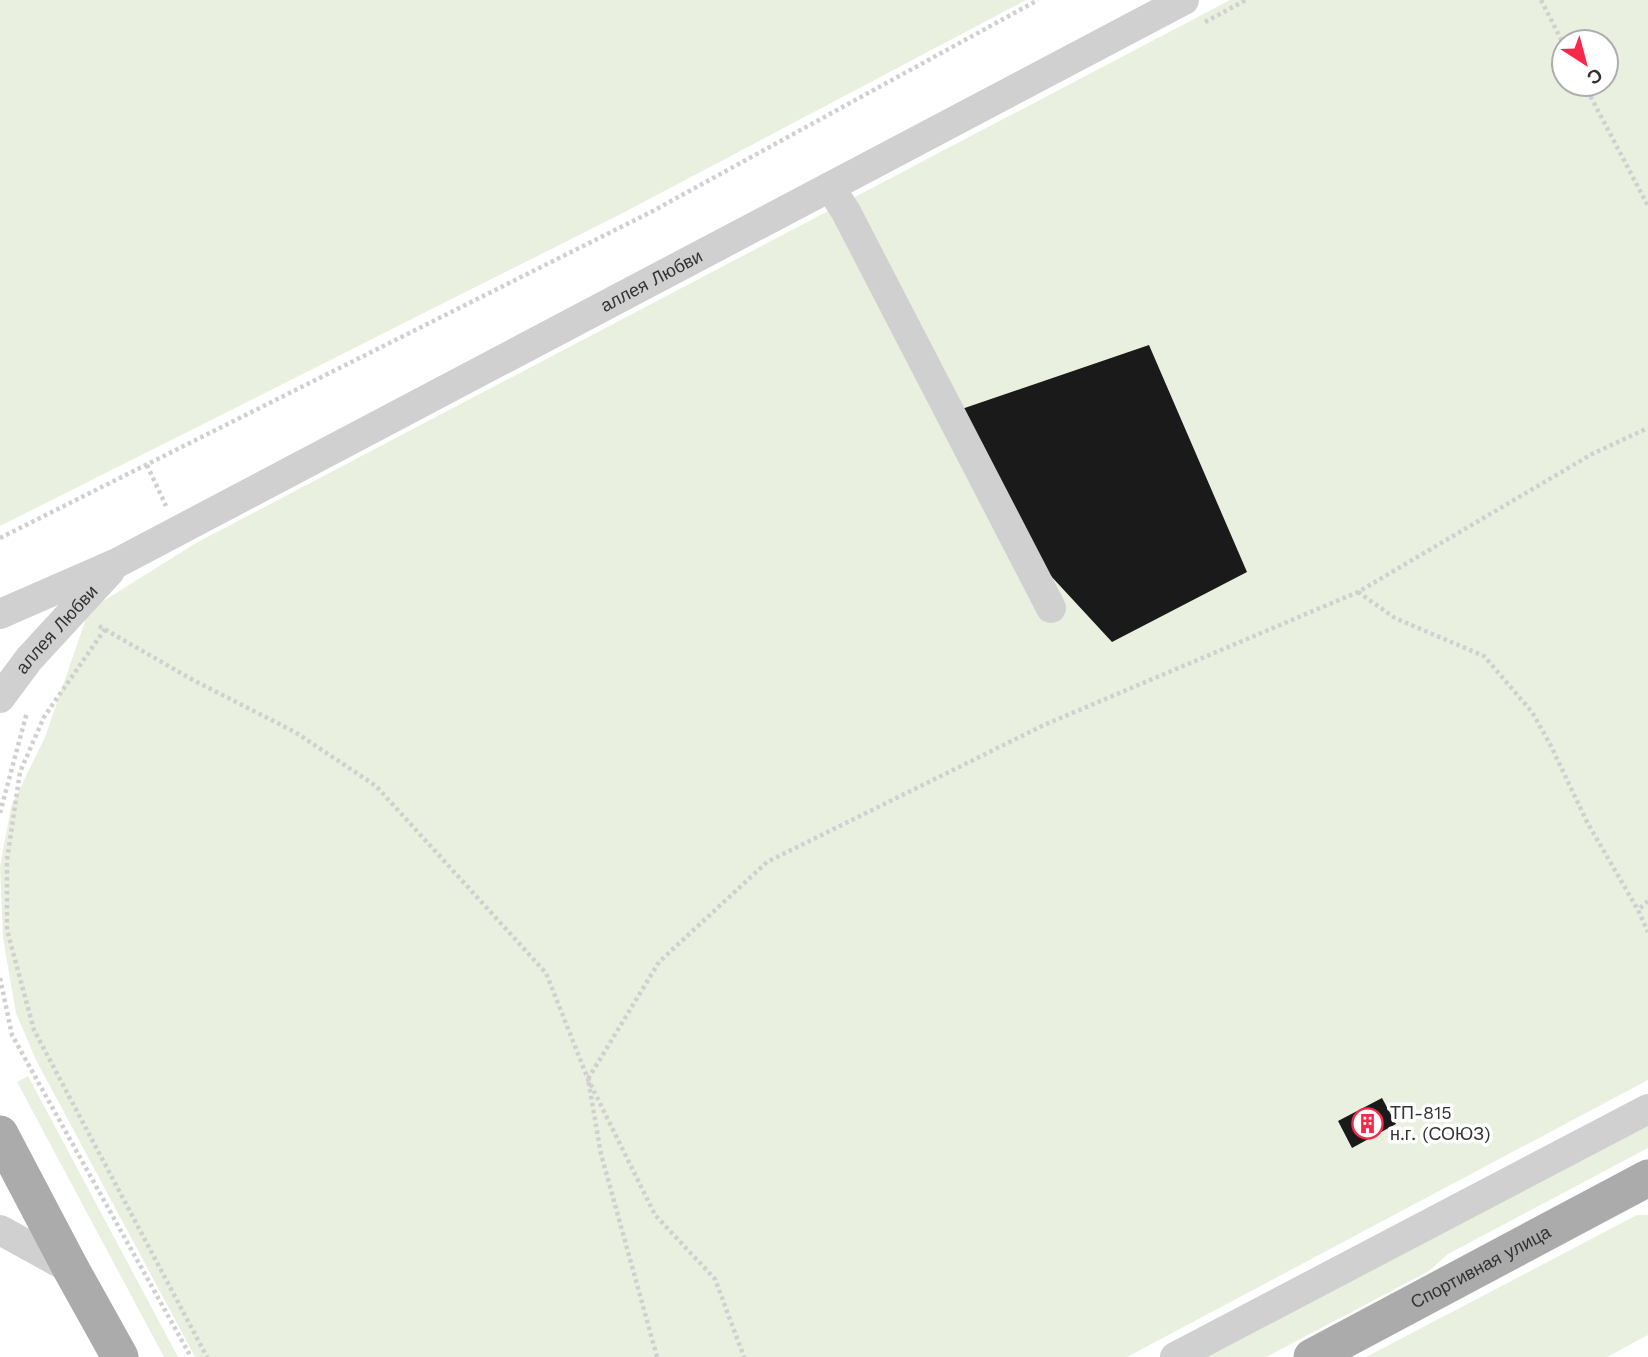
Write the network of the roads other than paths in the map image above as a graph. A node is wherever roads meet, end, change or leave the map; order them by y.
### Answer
1 (1191, 13) edge
2 (830, 187) junction
3 (117, 563) junction
4 (1051, 608) dead end
5 (0, 614) edge
6 (0, 698) edge
7 (1648, 1109) edge
8 (0, 1134) edge
9 (1648, 1178) edge
10 (0, 1230) edge
11 (71, 1269) junction
12 (120, 1357) edge
13 (1175, 1357) edge
14 (1312, 1357) edge

1 - 2 street, аллея Любви
2 - 3 street, аллея Любви
2 - 4 street
3 - 5 street, аллея Любви
3 - 6 street, аллея Любви
7 - 13 street
8 - 11 main road
9 - 14 main road, Спортивная улица
10 - 11 street
11 - 12 main road

